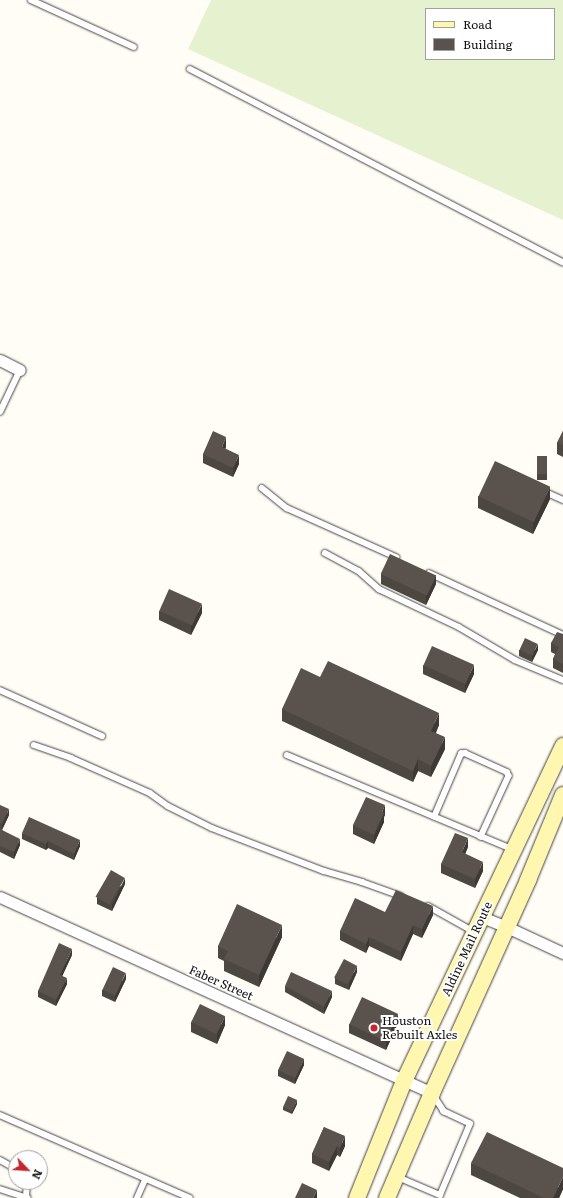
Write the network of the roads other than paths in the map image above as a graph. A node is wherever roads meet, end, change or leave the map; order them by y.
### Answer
1 (31, 0) edge
2 (134, 47) dead end
3 (190, 69) dead end
4 (563, 262) edge
5 (0, 360) edge
6 (20, 370) joint
7 (0, 412) edge
8 (534, 486) edge
9 (262, 488) dead end
10 (563, 500) edge
11 (326, 553) dead end
12 (404, 561) edge
13 (425, 571) edge
14 (563, 635) edge
15 (563, 680) edge
16 (0, 690) edge
17 (102, 736) dead end
18 (34, 745) dead end
19 (563, 746) edge
20 (287, 756) dead end
21 (563, 795) edge
22 (434, 817) junction
23 (481, 837) junction
24 (514, 850) junction
25 (537, 858) junction
26 (0, 897) edge
27 (404, 897) edge
28 (422, 904) edge
29 (482, 917) junction
30 (507, 927) junction
31 (475, 932) junction
32 (563, 953) edge
33 (404, 1081) junction
34 (432, 1093) junction
35 (0, 1115) edge
36 (395, 1176) junction
37 (145, 1180) junction
38 (0, 1189) edge
39 (27, 1197) edge
40 (137, 1198) edge
41 (190, 1198) edge
42 (357, 1198) edge
43 (387, 1198) edge

1 - 2 lane
3 - 4 lane
5 - 6 street
6 - 7 lane
8 - 10 lane
9 - 12 lane
11 - 15 lane
13 - 14 lane
16 - 17 lane
18 - 27 lane
19 - 24 main road, Aldine Mail Route
20 - 22 lane
21 - 25 main road
22 - 23 lane
22 - 23 lane
23 - 24 lane
24 - 25 main road
24 - 29 main road, Aldine Mail Route
25 - 30 main road
26 - 33 street, Faber Street
28 - 31 lane
29 - 30 street
29 - 31 main road, Aldine Mail Route
30 - 32 street
30 - 34 main road
31 - 33 main road, Aldine Mail Route
33 - 34 street, Faber Street
33 - 42 main road, Aldine Mail Route
34 - 36 main road
34 - 36 lane
35 - 37 lane
36 - 43 main road
37 - 40 lane
37 - 41 lane
38 - 39 lane

